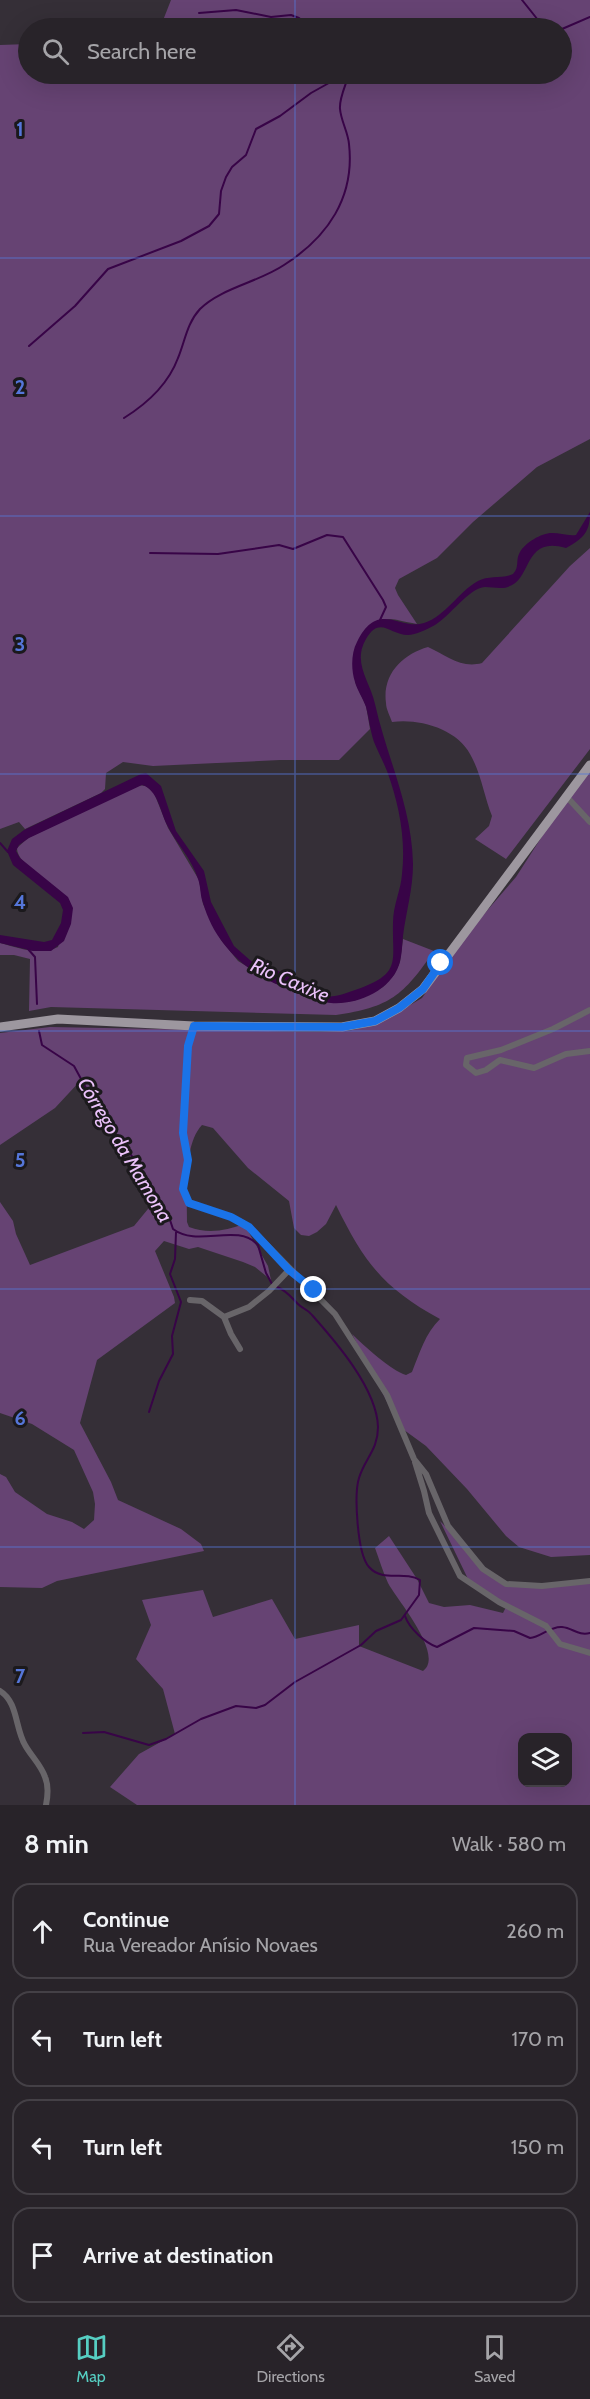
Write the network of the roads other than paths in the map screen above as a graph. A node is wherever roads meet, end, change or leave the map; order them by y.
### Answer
1 (590, 765) edge
2 (566, 796) junction
3 (590, 822) edge
4 (590, 1010) edge
5 (194, 1026) junction
6 (0, 1027) edge
7 (590, 1050) edge
8 (289, 1270) junction
9 (190, 1300) dead end
10 (224, 1317) junction
11 (240, 1349) dead end
12 (414, 1459) junction
13 (590, 1581) edge
14 (590, 1653) edge
15 (0, 1691) edge
16 (46, 1805) edge

1 - 2 main road
2 - 3 street
2 - 5 main road
4 - 7 street
5 - 6 main road
5 - 8 street
8 - 10 street
8 - 12 street
9 - 10 street
10 - 11 street
12 - 13 street
12 - 14 street
15 - 16 street

